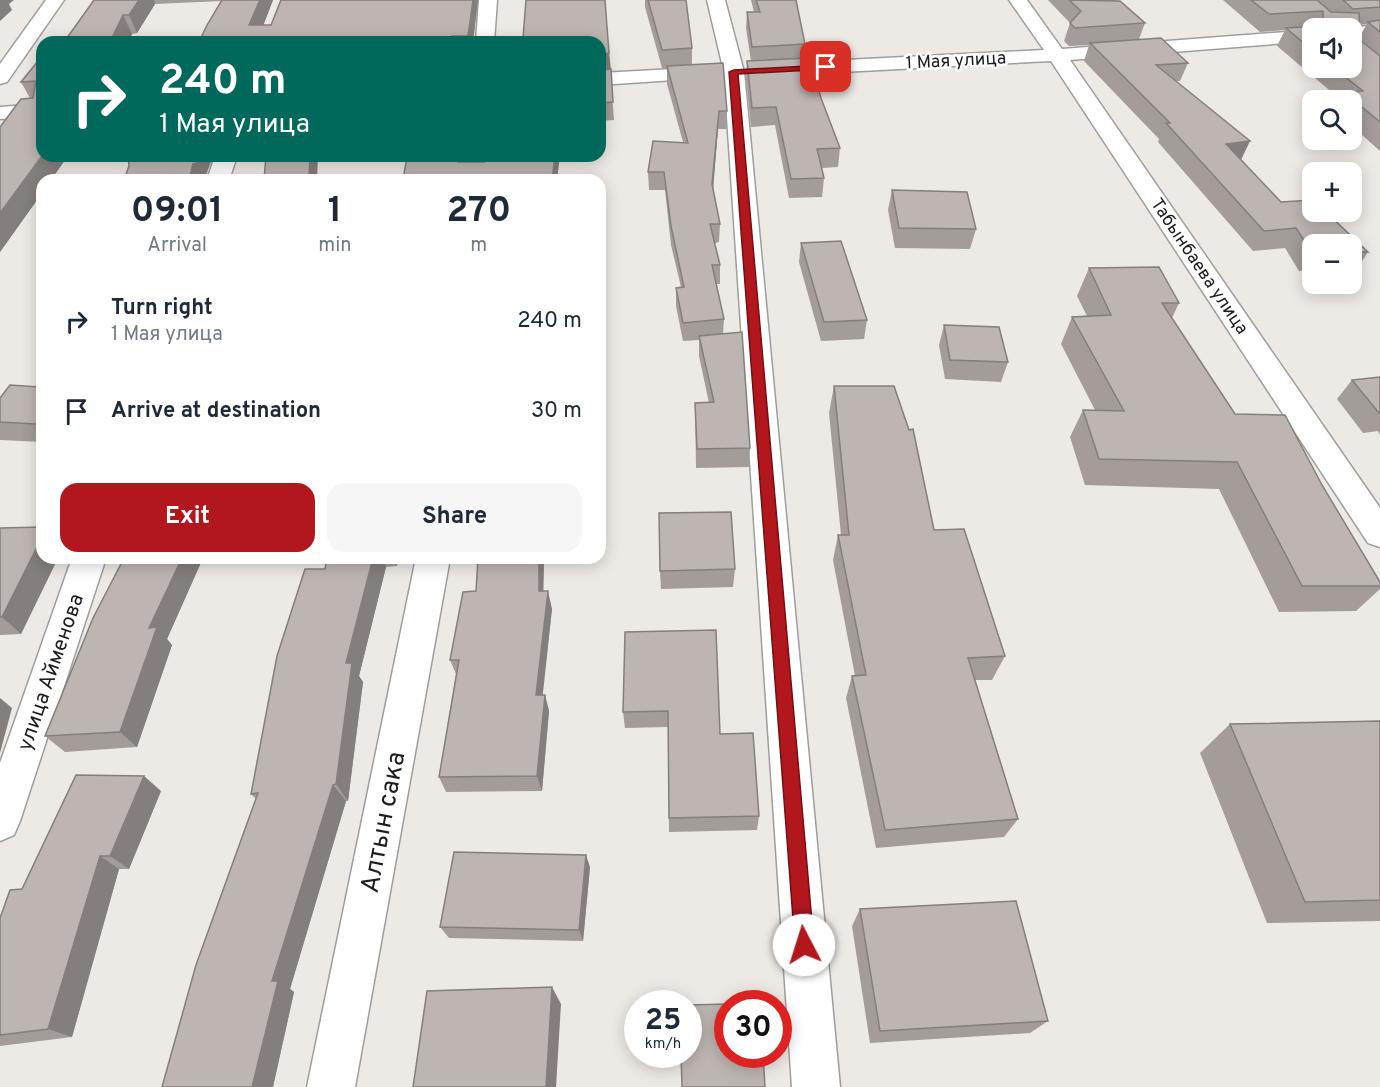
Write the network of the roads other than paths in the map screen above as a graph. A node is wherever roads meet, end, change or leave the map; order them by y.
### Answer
1 (55, 0) edge
2 (488, 0) edge
3 (716, 0) edge
4 (1017, 0) edge
5 (1380, 30) edge
6 (485, 36) edge
7 (1302, 36) edge
8 (1362, 39) edge
9 (1057, 55) junction
10 (734, 72) junction
11 (0, 78) edge
12 (606, 79) edge
13 (36, 110) edge
14 (0, 112) edge
15 (1380, 534) edge
16 (87, 564) edge
17 (432, 564) edge
18 (0, 821) edge
19 (331, 1087) edge
20 (816, 1087) edge

1 - 11 street
2 - 6 street
3 - 10 street
4 - 9 street, Табынбаева улица
5 - 8 street
7 - 9 street, 1 Мая улица
9 - 10 street, 1 Мая улица
9 - 15 street, Табынбаева улица
10 - 12 street, 1 Мая улица
10 - 20 street
13 - 14 street
16 - 18 street, улица Айменова
17 - 19 street, Алтын сака

